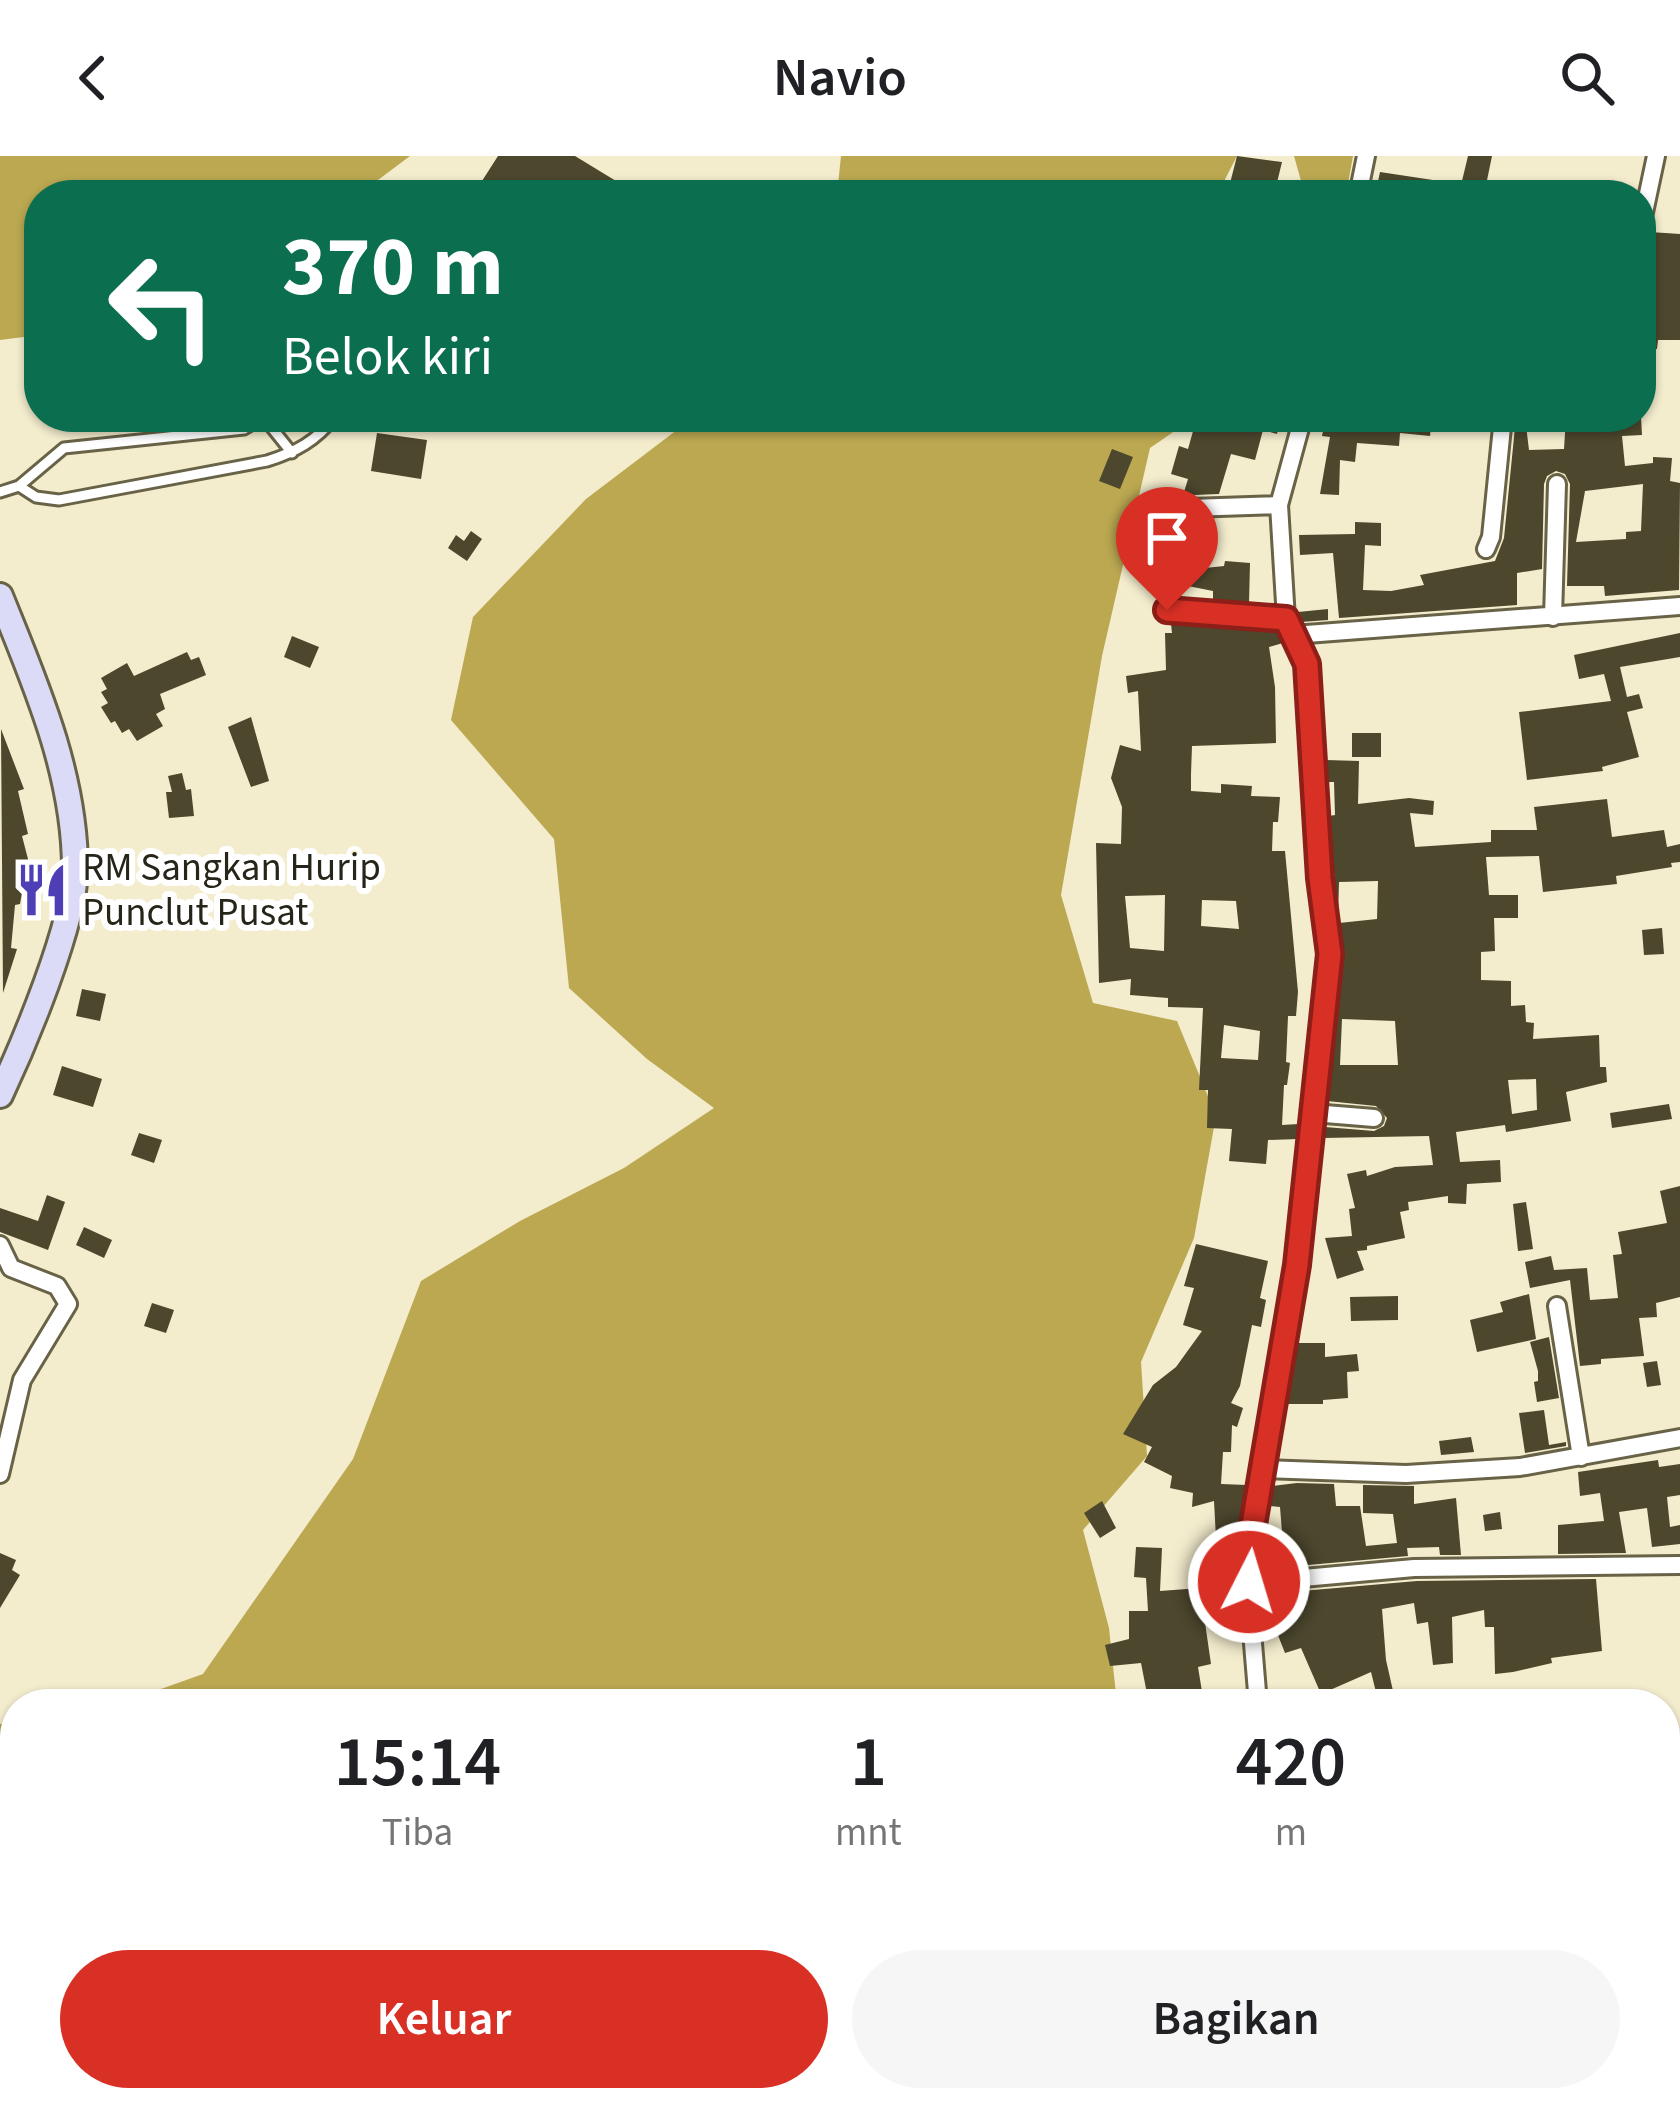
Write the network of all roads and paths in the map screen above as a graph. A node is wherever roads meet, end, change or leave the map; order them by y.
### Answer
1 (216, 432) edge
2 (276, 432) edge
3 (323, 432) edge
4 (1300, 432) edge
5 (1502, 432) edge
6 (292, 453) junction
7 (1557, 484) dead end
8 (19, 486) junction
9 (0, 492) edge
10 (1279, 505) junction
11 (1190, 508) dead end
12 (1486, 548) dead end
13 (0, 596) edge
14 (1680, 606) edge
15 (1167, 610) dead end
16 (1553, 617) junction
17 (1290, 627) junction
18 (0, 1095) edge
19 (1313, 1113) junction
20 (1374, 1118) dead end
21 (0, 1245) edge
22 (1557, 1306) dead end
23 (1680, 1438) edge
24 (1581, 1457) junction
25 (1265, 1469) junction
26 (0, 1474) edge
27 (1680, 1565) edge
28 (1249, 1582) junction
29 (1257, 1689) edge

1 - 8 lane
2 - 6 lane
3 - 6 lane
4 - 10 street
5 - 12 street
6 - 8 lane
7 - 16 street
8 - 9 lane
10 - 11 street
10 - 17 street
13 - 18 main road
14 - 16 street
15 - 17 street
16 - 17 street
17 - 19 street
19 - 20 street
19 - 25 street
21 - 26 street
22 - 24 street
23 - 24 street
24 - 25 street
25 - 28 street
27 - 28 street
28 - 29 street

